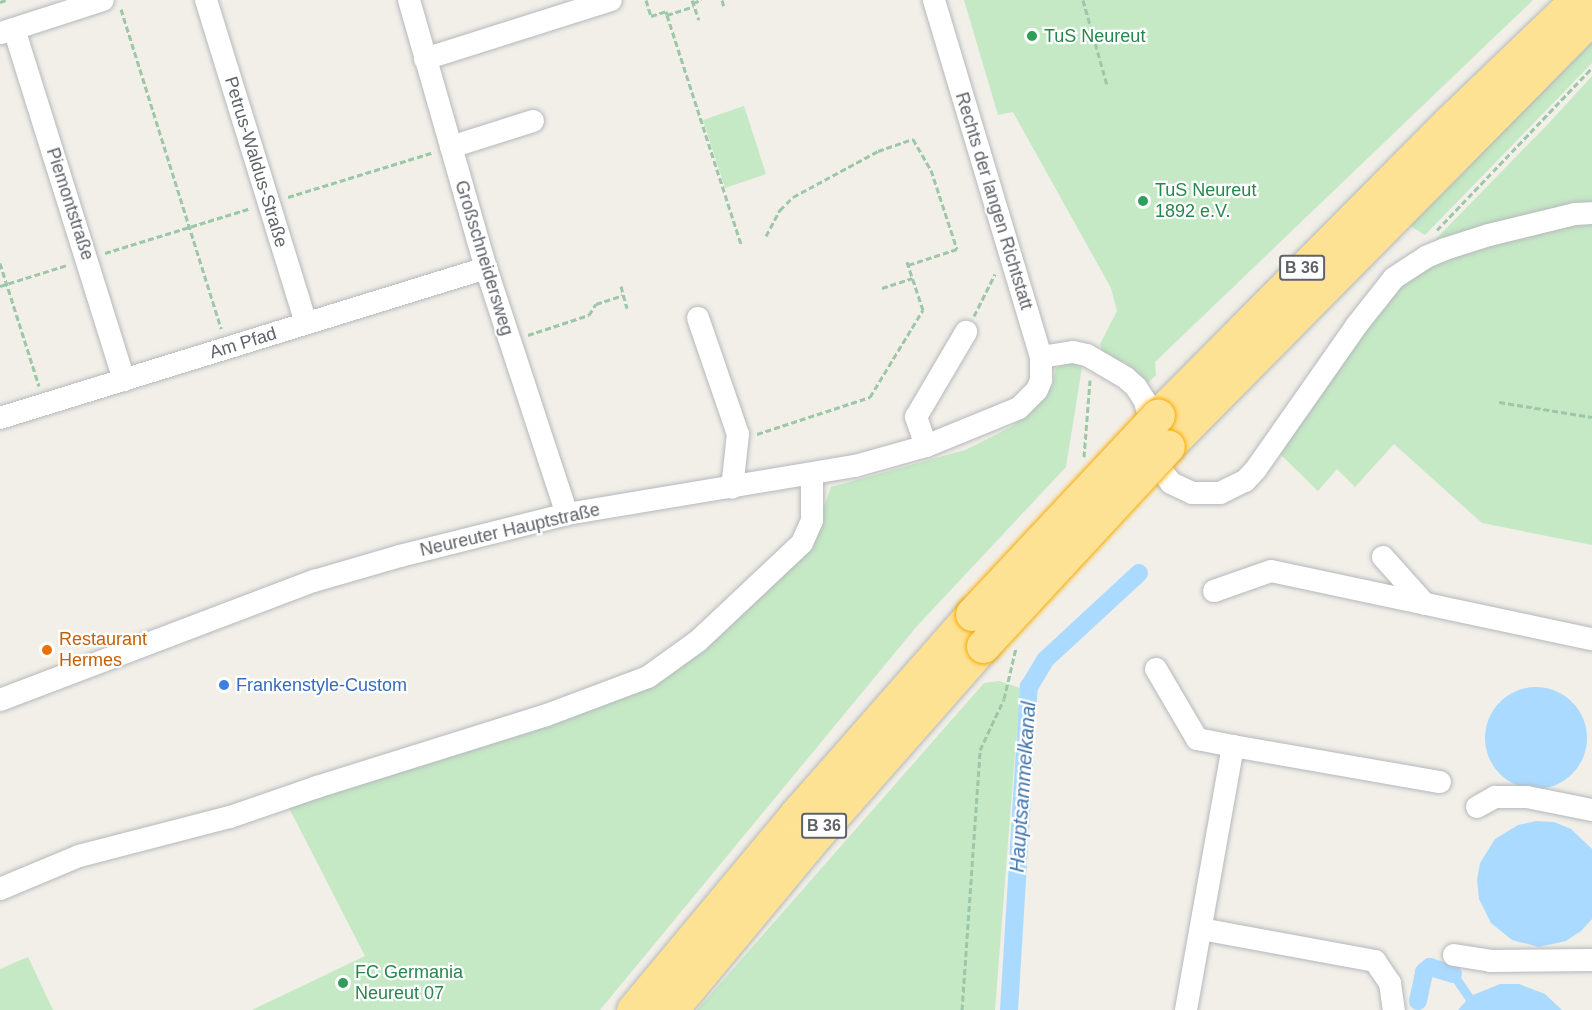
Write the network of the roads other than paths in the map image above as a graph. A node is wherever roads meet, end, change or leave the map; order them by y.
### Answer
1 (103, 0) edge
2 (206, 0) edge
3 (409, 0) edge
4 (610, 0) edge
5 (934, 0) edge
6 (1576, 0) edge
7 (1592, 17) edge
8 (7, 31) edge
9 (425, 59) junction
10 (533, 121) dead end
11 (451, 147) junction
12 (1592, 213) edge
13 (486, 268) junction
14 (699, 318) dead end
15 (306, 323) junction
16 (966, 332) road end
17 (1041, 357) junction
18 (124, 380) junction
19 (1030, 399) joint
20 (0, 418) edge
21 (926, 446) junction
22 (812, 475) junction
23 (732, 488) junction
24 (567, 514) junction
25 (1383, 557) dead end
26 (1214, 591) dead end
27 (1425, 604) junction
28 (1592, 639) edge
29 (1156, 669) dead end
30 (0, 700) edge
31 (1233, 746) junction
32 (1440, 782) dead end
33 (1477, 807) dead end
34 (1592, 810) edge
35 (0, 889) edge
36 (1201, 929) junction
37 (1454, 955) dead end
38 (1592, 960) edge
39 (633, 1010) edge
40 (671, 1010) edge
41 (1186, 1010) edge
42 (1394, 1010) edge

1 - 8 street
2 - 15 street, Petrus-Waldus-Straße
3 - 9 street, Großschneidersweg
4 - 9 street
5 - 17 street, Rechts der langen Richtstatt
6 - 39 highway, B 36, bridge
7 - 40 highway, B 36, bridge
8 - 18 street, Piemontstraße
9 - 11 street, Großschneidersweg
10 - 11 street
11 - 13 street, Großschneidersweg
12 - 17 street
13 - 15 street, Am Pfad
13 - 24 street, Großschneidersweg
14 - 23 street
15 - 18 street, Am Pfad
16 - 21 street
17 - 19 street, Rechts der langen Richtstatt
18 - 20 street, Am Pfad
19 - 21 street, Neureuter Hauptstraße
21 - 22 street, Neureuter Hauptstraße
22 - 23 street, Neureuter Hauptstraße
22 - 35 street
23 - 24 street, Neureuter Hauptstraße
24 - 30 street, Neureuter Hauptstraße
25 - 27 street
26 - 27 street
27 - 28 street
29 - 31 street
31 - 32 street
31 - 36 street
33 - 34 street
36 - 41 street
36 - 42 street
37 - 38 street

